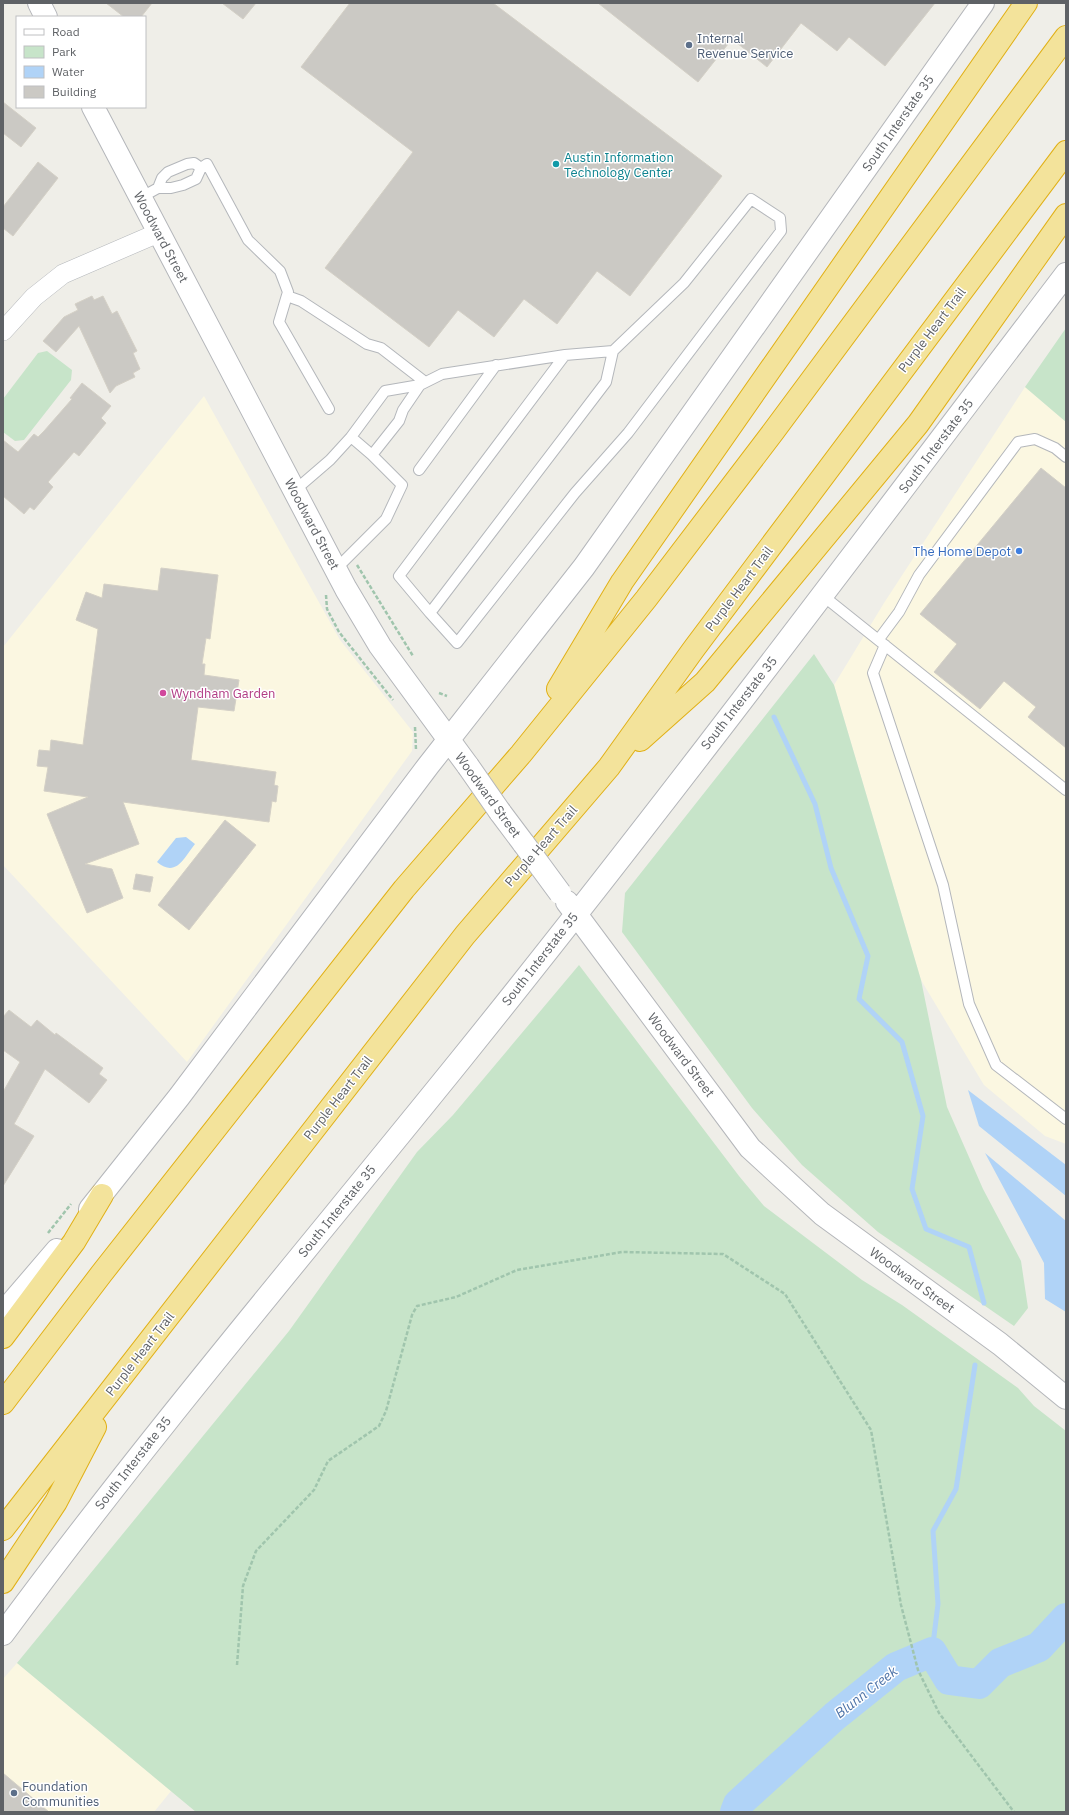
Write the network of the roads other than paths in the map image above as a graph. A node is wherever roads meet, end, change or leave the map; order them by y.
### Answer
1 (39, 3) edge
2 (983, 3) edge
3 (1026, 3) edge
4 (46, 16) edge
5 (1066, 37) edge
6 (94, 108) edge
7 (1066, 152) edge
8 (201, 168) junction
9 (149, 193) junction
10 (1066, 215) edge
11 (158, 233) junction
12 (1066, 274) edge
13 (287, 296) junction
14 (3, 331) edge
15 (614, 351) junction
16 (565, 355) junction
17 (496, 365) junction
18 (422, 383) junction
19 (329, 409) dead end
20 (351, 437) junction
21 (372, 455) junction
22 (1066, 457) edge
23 (419, 470) dead end
24 (294, 491) junction
25 (336, 569) junction
26 (822, 595) junction
27 (430, 613) junction
28 (882, 642) junction
29 (448, 740) junction
30 (520, 754) junction
31 (609, 767) junction
32 (1066, 790) edge
33 (576, 913) junction
34 (1066, 1119) edge
35 (102, 1195) junction
36 (3, 1313) edge
37 (3, 1337) edge
38 (123, 1376) junction
39 (1063, 1390) edge
40 (3, 1403) edge
41 (3, 1530) edge
42 (3, 1582) edge
43 (3, 1634) edge

1 - 4 main road
2 - 29 main road, South Interstate 35
3 - 30 highway
5 - 30 highway
6 - 9 main road, Woodward Street
7 - 31 highway, Purple Heart Trail
8 - 9 lane
8 - 9 lane
8 - 13 lane
9 - 11 main road, Woodward Street
10 - 31 highway
11 - 14 street
11 - 24 main road, Woodward Street
12 - 26 main road, South Interstate 35
13 - 18 lane
13 - 19 lane
15 - 16 lane
15 - 27 lane
15 - 27 lane
16 - 17 lane
16 - 27 lane
17 - 18 lane
17 - 23 lane
18 - 20 lane
18 - 21 lane
20 - 21 lane
20 - 24 lane
21 - 25 lane
22 - 28 lane
24 - 25 main road, Woodward Street
25 - 29 main road, Woodward Street
26 - 28 lane
26 - 33 main road, South Interstate 35
28 - 32 lane
28 - 34 lane
29 - 33 main road, Woodward Street, bridge
29 - 35 main road, South Interstate 35
30 - 40 highway
31 - 38 highway, Purple Heart Trail
33 - 39 main road, Woodward Street
33 - 43 main road, South Interstate 35
35 - 36 main road, South Interstate 35
35 - 37 highway
38 - 41 highway, Purple Heart Trail
38 - 42 highway

